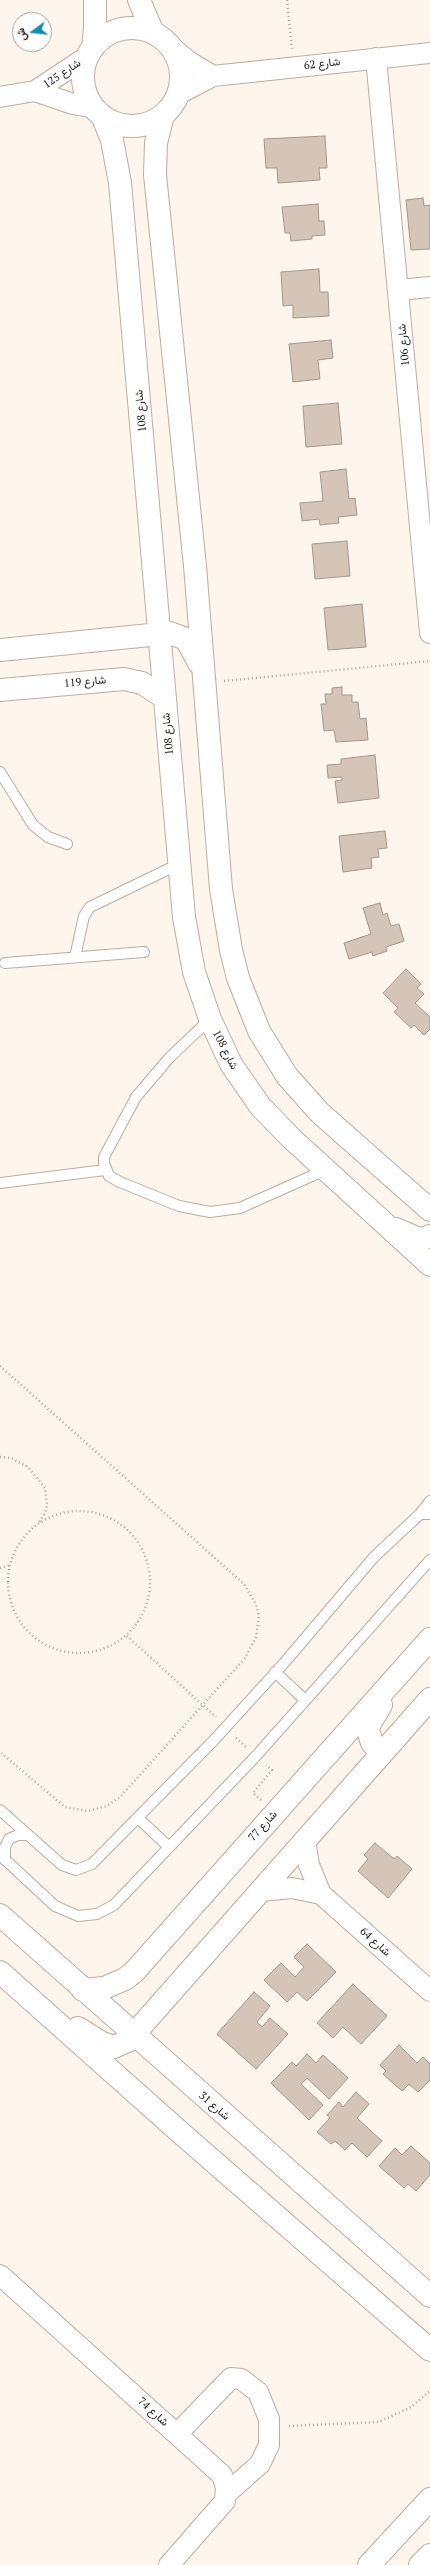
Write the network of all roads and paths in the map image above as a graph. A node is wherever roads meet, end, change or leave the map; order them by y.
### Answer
1 (95, 0) edge
2 (139, 0) edge
3 (287, 0) edge
4 (161, 39) junction
5 (90, 52) junction
6 (430, 53) edge
7 (376, 58) junction
8 (294, 68) junction
9 (213, 76) junction
10 (35, 91) junction
11 (177, 95) junction
12 (0, 97) edge
13 (99, 112) junction
14 (163, 115) junction
15 (430, 287) edge
16 (399, 290) junction
17 (160, 633) junction
18 (430, 633) edge
19 (0, 650) edge
20 (430, 660) edge
21 (204, 678) junction
22 (0, 690) edge
23 (165, 698) junction
24 (0, 772) edge
25 (67, 844) dead end
26 (179, 864) junction
27 (144, 952) dead end
28 (75, 957) junction
29 (5, 963) dead end
30 (210, 1019) junction
31 (105, 1170) junction
32 (325, 1170) junction
33 (0, 1183) edge
34 (430, 1210) edge
35 (384, 1223) junction
36 (430, 1236) edge
37 (430, 1265) edge
38 (0, 1366) edge
39 (0, 1457) edge
40 (430, 1502) edge
41 (425, 1514) edge
42 (36, 1525) junction
43 (430, 1560) edge
44 (10, 1565) junction
45 (0, 1568) edge
46 (430, 1638) edge
47 (276, 1672) junction
48 (399, 1672) junction
49 (430, 1698) edge
50 (305, 1700) junction
51 (0, 1752) edge
52 (382, 1752) junction
53 (0, 1810) edge
54 (138, 1818) junction
55 (28, 1835) junction
56 (305, 1840) junction
57 (169, 1847) junction
58 (3, 1858) edge
59 (260, 1891) junction
60 (320, 1894) junction
61 (0, 1915) edge
62 (0, 1972) edge
63 (83, 1990) junction
64 (430, 1991) edge
65 (40, 2008) junction
66 (134, 2035) junction
67 (0, 2275) edge
68 (430, 2296) edge
69 (430, 2350) edge
70 (430, 2391) edge
71 (270, 2428) junction
72 (177, 2434) junction
73 (226, 2494) junction
74 (429, 2500) edge
75 (430, 2555) edge
76 (169, 2565) edge
77 (369, 2565) edge
78 (420, 2565) edge

1 - 5 street
2 - 4 street
3 - 8 path
4 - 5 street
4 - 9 street
4 - 11 street
5 - 10 street, شارع 125
5 - 13 street
6 - 7 street, شارع 62
7 - 8 street, شارع 62
7 - 16 street, شارع 106
8 - 9 street, شارع 62
9 - 11 street, شارع 62
10 - 12 street, شارع 125
10 - 13 street, شارع 125
11 - 14 street
13 - 14 street
13 - 17 street, شارع 108
14 - 21 street
15 - 16 street
16 - 18 street, شارع 106
17 - 19 street
17 - 21 street
17 - 23 street, شارع 108
20 - 21 path
21 - 34 street
22 - 23 street, شارع 119
23 - 26 street, شارع 108
24 - 25 lane
26 - 28 lane
26 - 30 street, شارع 108
27 - 28 lane
28 - 29 lane
30 - 31 lane
30 - 32 street, شارع 108
31 - 32 lane
31 - 33 lane
32 - 35 street, شارع 108
35 - 36 street
35 - 37 street, شارع 108
38 - 51 path
39 - 42 path
40 - 41 lane
41 - 47 lane
42 - 44 path
42 - 44 path
43 - 50 lane
44 - 45 path
46 - 48 street, شارع 77
47 - 50 lane
47 - 54 lane
48 - 52 street
48 - 63 street, شارع 77
49 - 52 street
50 - 57 lane
52 - 56 street
53 - 55 lane
54 - 55 lane
54 - 57 lane
55 - 58 lane
56 - 59 street
56 - 60 street, شارع 64
57 - 58 lane
59 - 60 street, شارع 64
59 - 66 street
60 - 64 street, شارع 64
61 - 63 street, شارع 31
62 - 65 street
63 - 66 street, شارع 31
65 - 66 street
65 - 69 street
66 - 68 street, شارع 31
67 - 72 street, شارع 74
70 - 71 path
71 - 72 street
71 - 73 street
72 - 73 street, شارع 74
73 - 76 street
74 - 77 street
75 - 78 street

